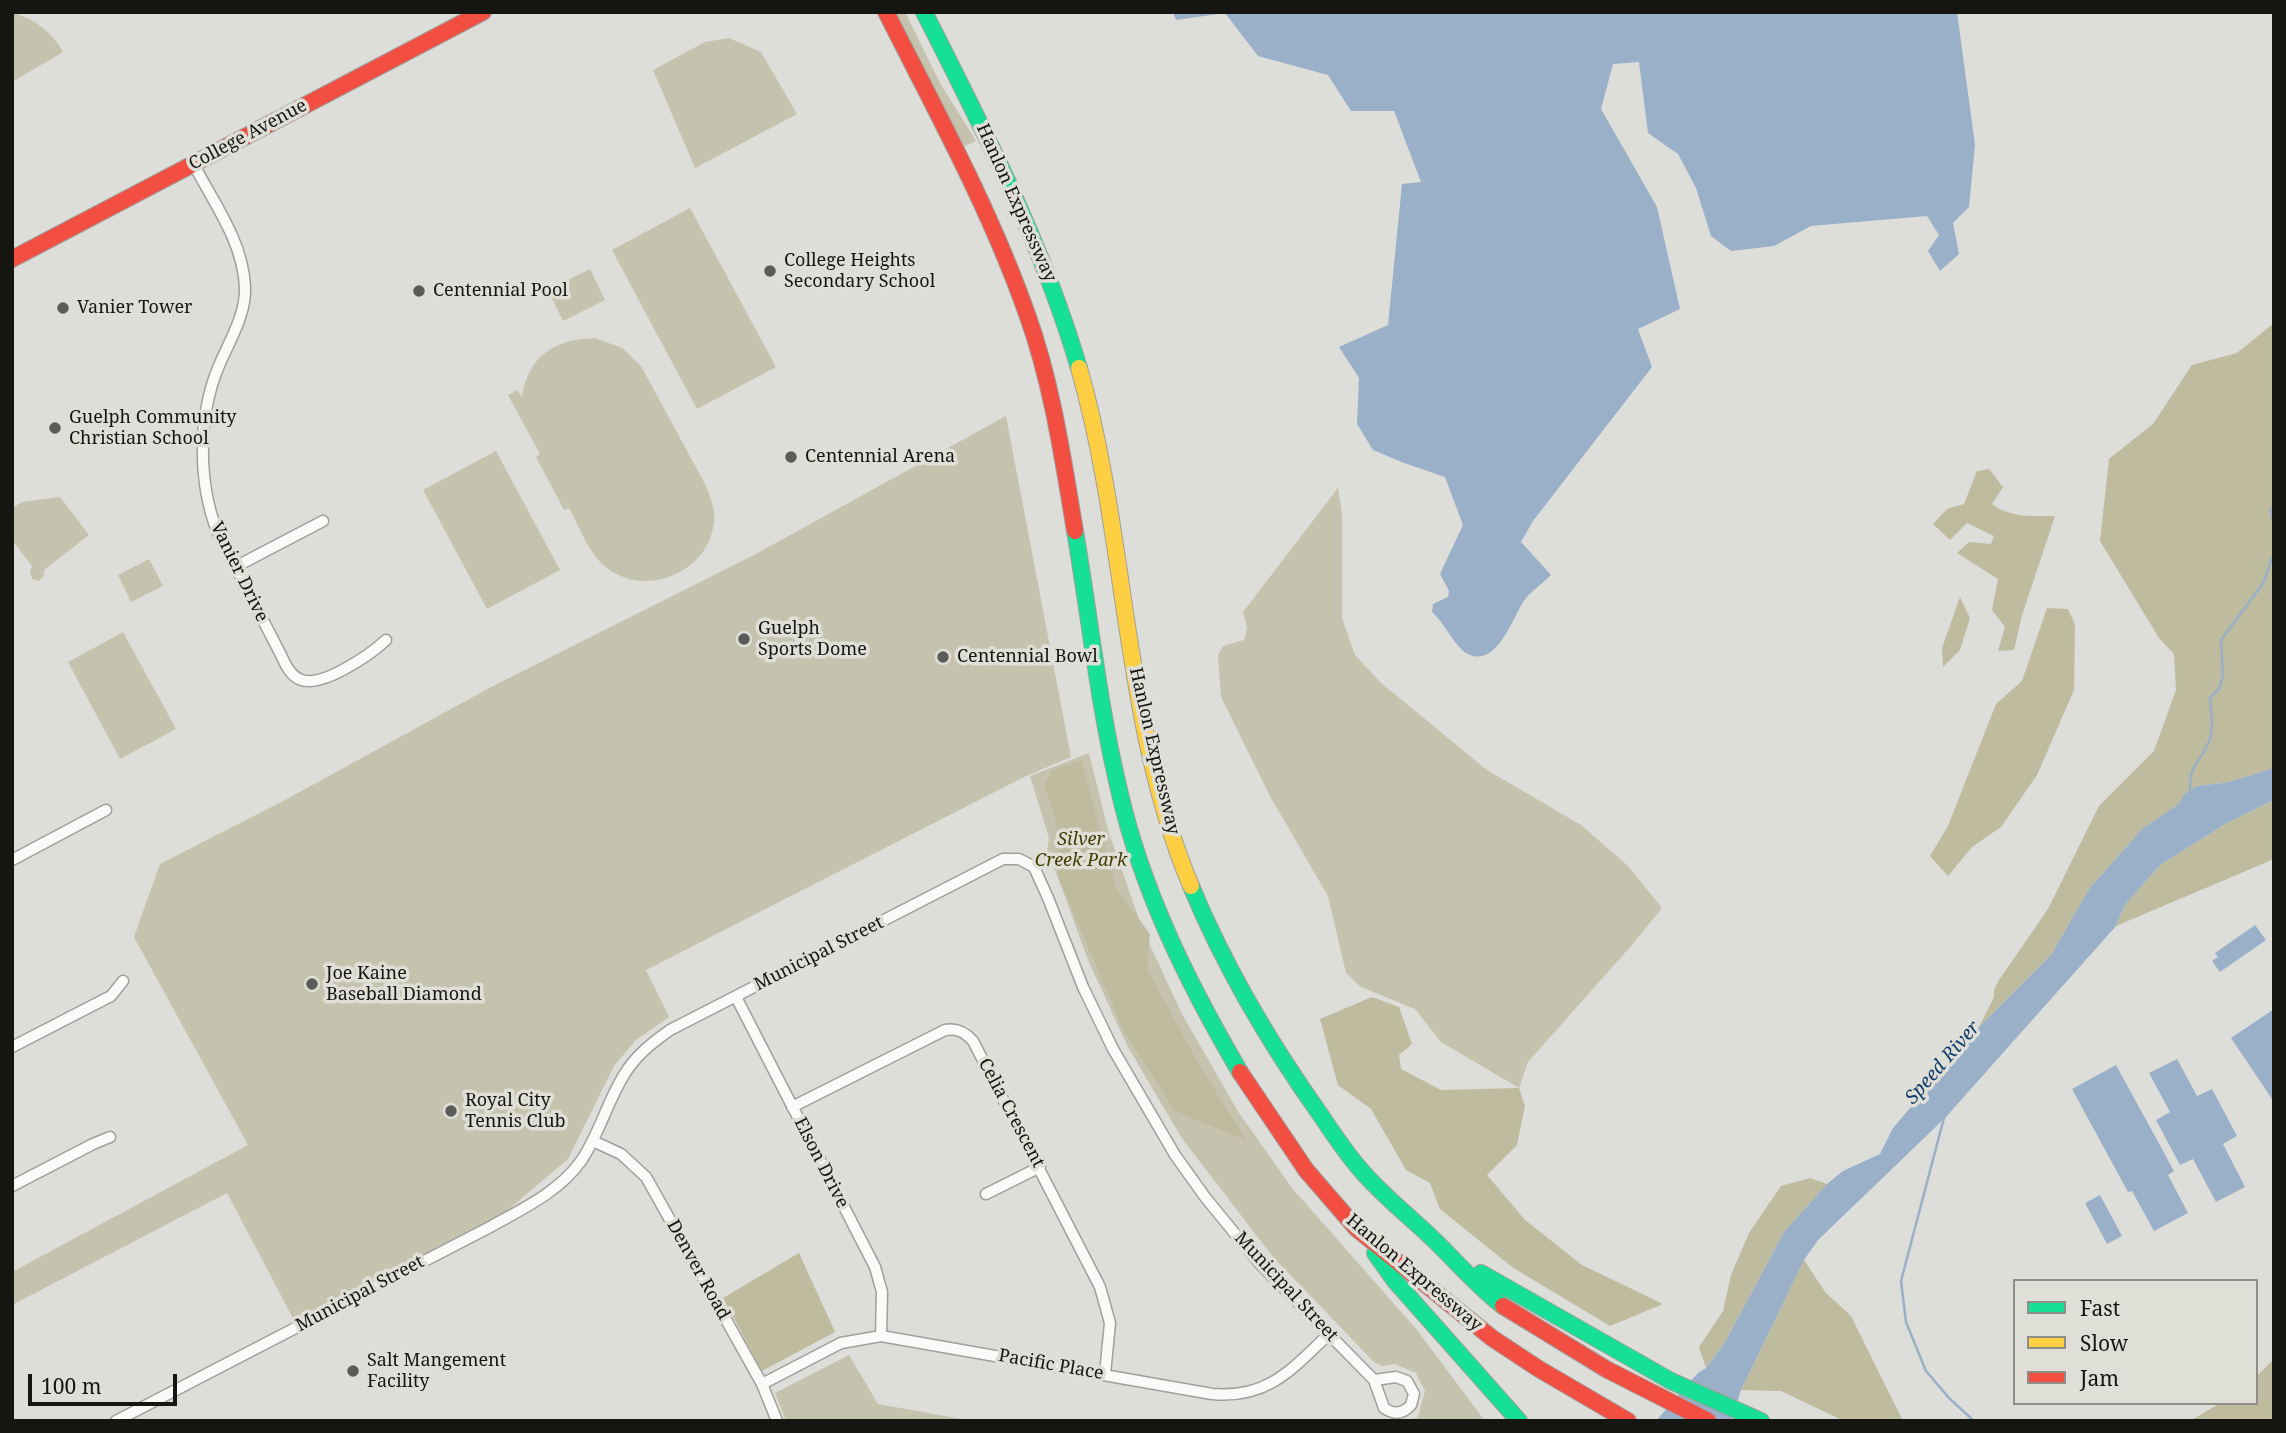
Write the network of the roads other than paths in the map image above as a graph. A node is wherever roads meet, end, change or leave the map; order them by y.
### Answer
1 (483, 12) edge
2 (886, 12) edge
3 (924, 12) edge
4 (193, 163) junction
5 (12, 259) edge
6 (324, 521) dead end
7 (234, 566) junction
8 (386, 639) dead end
9 (106, 810) dead end
10 (12, 860) edge
11 (123, 981) dead end
12 (736, 997) junction
13 (12, 1047) edge
14 (792, 1107) junction
15 (110, 1137) dead end
16 (593, 1141) junction
17 (1040, 1167) junction
18 (12, 1186) edge
19 (986, 1194) dead end
20 (1356, 1229) junction
21 (1449, 1254) junction
22 (1329, 1334) junction
23 (881, 1336) junction
24 (1105, 1374) junction
25 (1374, 1380) dead end
26 (762, 1384) junction
27 (1756, 1419) edge
28 (116, 1421) edge
29 (778, 1421) edge
30 (1519, 1421) edge
31 (1628, 1421) edge
32 (1708, 1421) edge

1 - 4 main road, College Avenue
2 - 20 main road, Hanlon Expressway
3 - 21 main road, Hanlon Expressway
4 - 5 main road, College Avenue
4 - 7 street, Vanier Drive
6 - 7 street
7 - 8 street, Vanier Drive
9 - 10 street
11 - 13 street
12 - 14 street, Elson Drive
12 - 16 street, Municipal Street
12 - 22 street, Municipal Street
14 - 17 street, Celia Crescent
14 - 23 street, Elson Drive
15 - 18 street
16 - 26 street, Denver Road
16 - 28 street, Municipal Street
17 - 19 street
17 - 24 street, Celia Crescent
20 - 30 main road
20 - 31 main road, Hanlon Expressway
21 - 27 main road
21 - 32 main road, Hanlon Expressway
22 - 24 street, Pacific Place
22 - 25 street, Municipal Street
23 - 24 street, Pacific Place
23 - 26 street, Pacific Place
26 - 29 street, Denver Road

